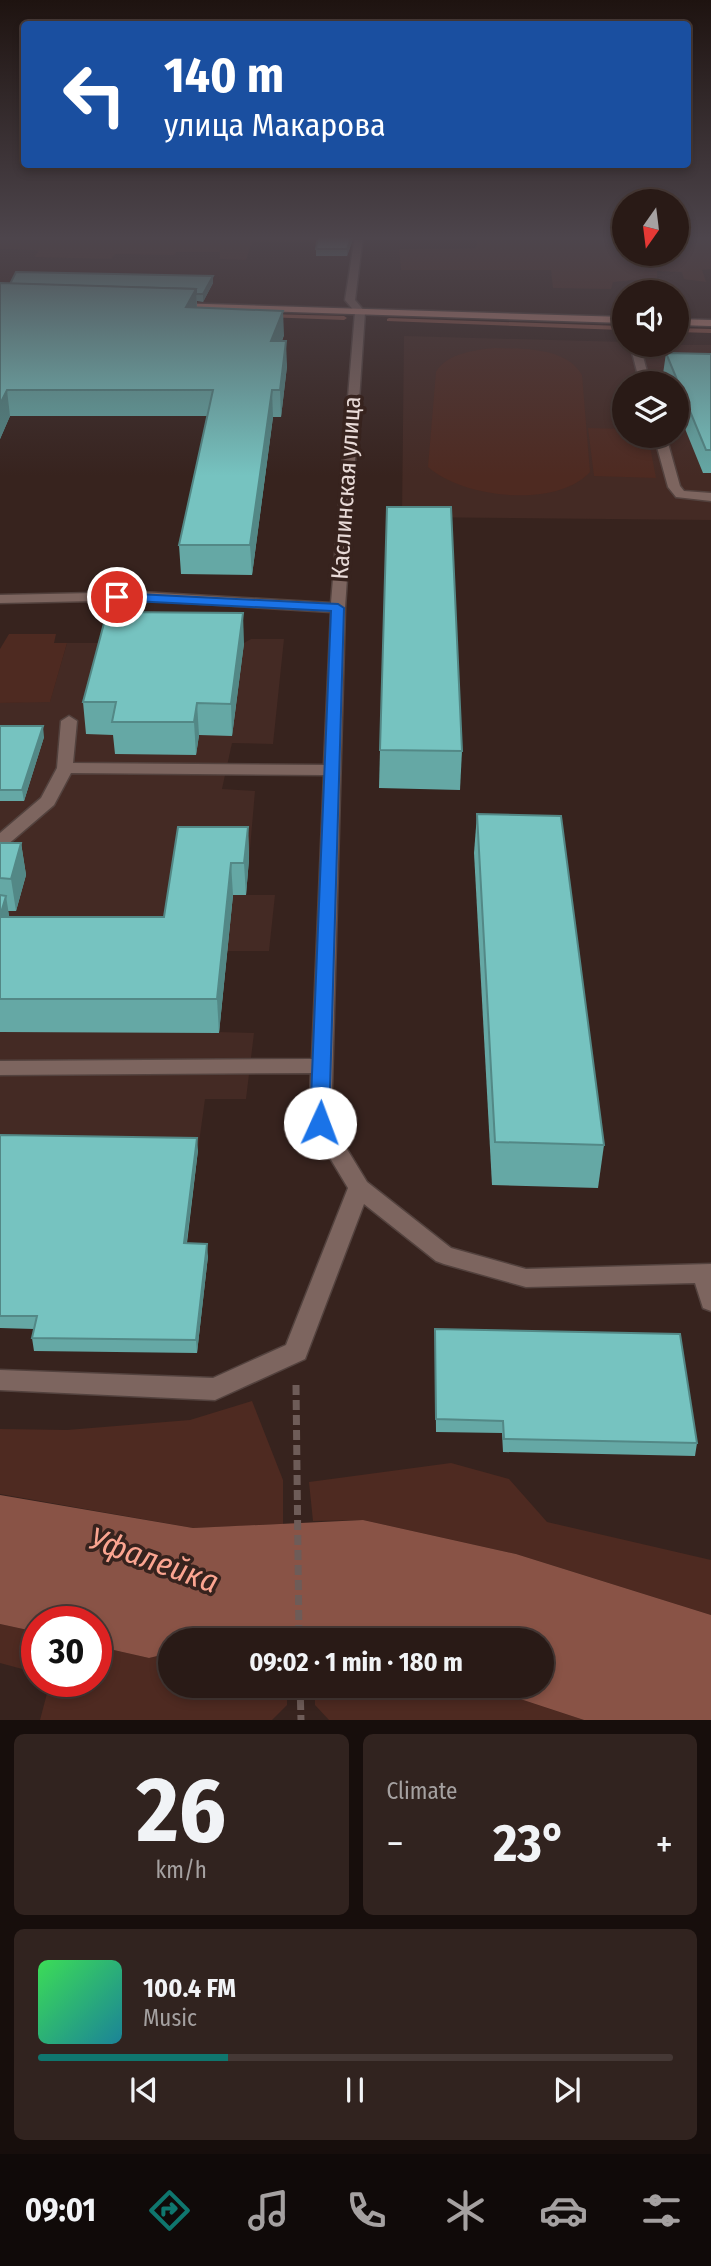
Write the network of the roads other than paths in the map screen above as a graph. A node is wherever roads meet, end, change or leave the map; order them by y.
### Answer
1 (360, 316) edge
2 (501, 316) edge
3 (612, 320) edge
4 (689, 322) edge
5 (711, 323) edge
6 (663, 448) edge
7 (711, 497) edge
8 (0, 599) edge
9 (338, 608) junction
10 (69, 721) dead end
11 (65, 768) junction
12 (332, 769) junction
13 (0, 842) edge
14 (321, 1066) junction
15 (0, 1068) edge
16 (359, 1188) junction
17 (708, 1274) edge
18 (711, 1301) edge
19 (0, 1380) edge

1 - 9 street, Каслинская улица
2 - 3 main road
4 - 5 main road
6 - 7 street
8 - 9 street
9 - 12 street, Каслинская улица
10 - 11 street
11 - 12 street
11 - 13 street
12 - 14 street, Каслинская улица
14 - 15 street
14 - 16 street, Каслинская улица
16 - 17 street
16 - 19 street
17 - 18 street

